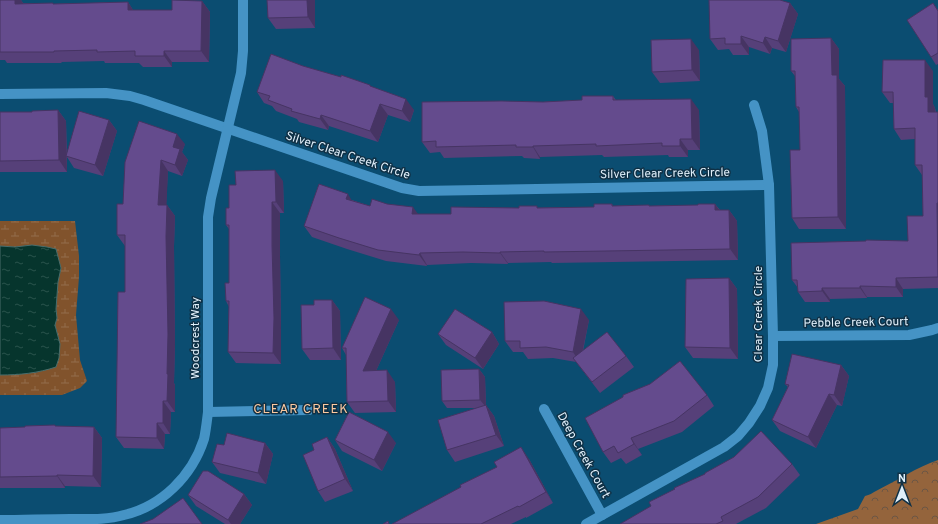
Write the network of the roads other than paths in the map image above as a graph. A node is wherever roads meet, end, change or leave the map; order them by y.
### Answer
1 (243, 0) edge
2 (0, 94) edge
3 (754, 105) dead end
4 (228, 129) junction
5 (769, 185) junction
6 (938, 328) edge
7 (773, 336) junction
8 (544, 409) dead end
9 (309, 410) dead end
10 (208, 412) junction
11 (602, 515) junction
12 (0, 520) edge
13 (586, 524) edge

1 - 4 street, Woodcrest Way
2 - 4 street, Silver Clear Creek Circle
3 - 5 street, Clear Creek Circle
4 - 5 street, Silver Clear Creek Circle
4 - 10 street, Woodcrest Way
5 - 7 street, Clear Creek Circle
6 - 7 street, Pebble Creek Court
7 - 11 street, Clear Creek Circle
8 - 11 street, Deep Creek Court
9 - 10 street
10 - 12 street, Woodcrest Way
11 - 13 street, Clear Creek Circle

